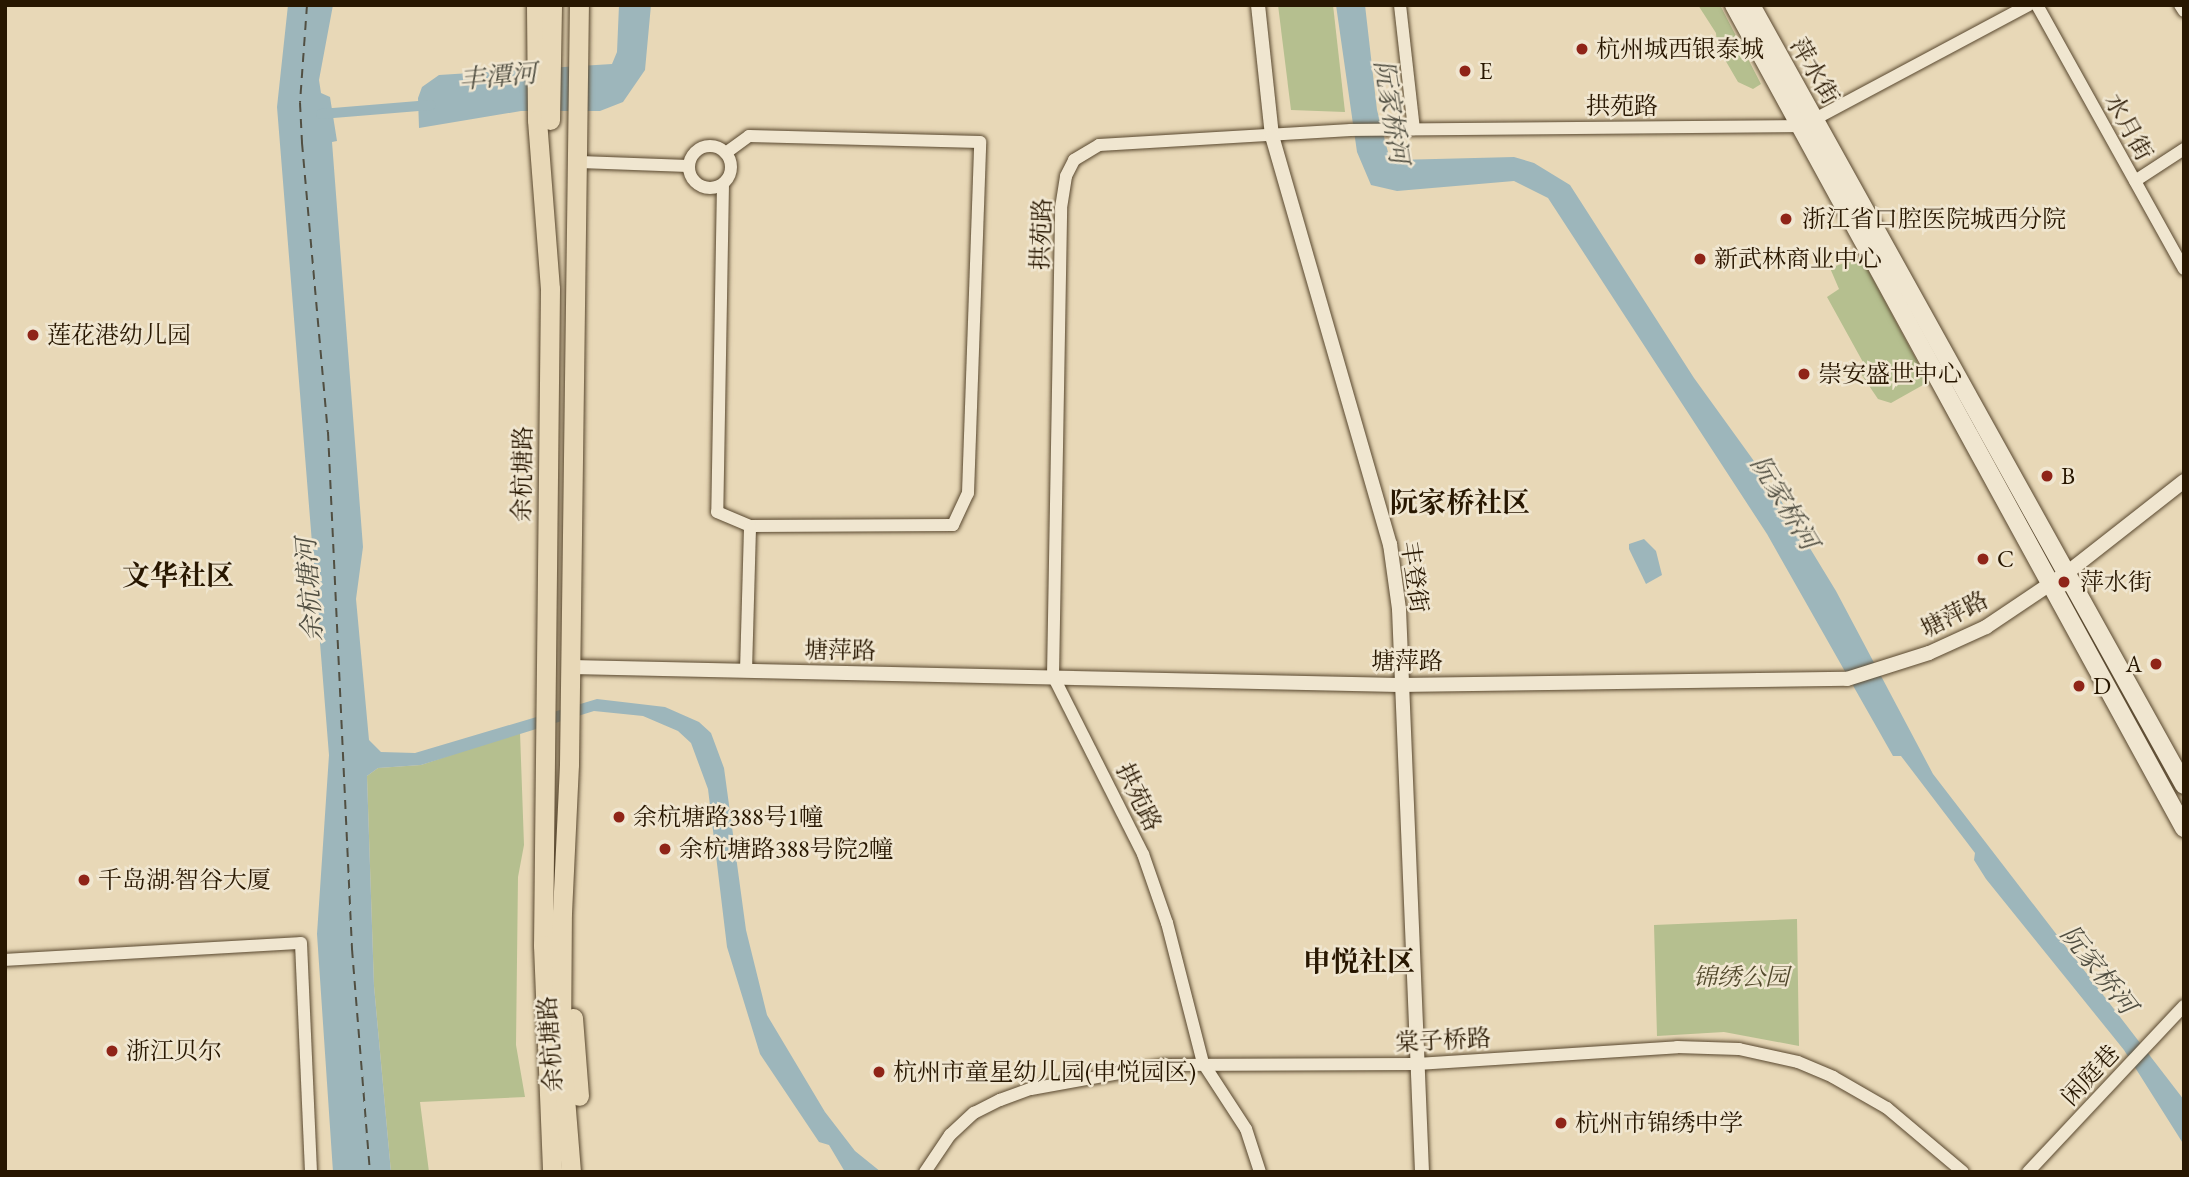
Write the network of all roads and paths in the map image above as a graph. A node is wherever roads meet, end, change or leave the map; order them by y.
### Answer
1 (536, 5) edge
2 (552, 5) edge
3 (567, 5) edge
4 (579, 5) edge
5 (1258, 5) edge
6 (1400, 5) edge
7 (1734, 5) edge
8 (1751, 5) edge
9 (2029, 5) edge
10 (2037, 5) edge
11 (2180, 5) edge
12 (2184, 11) edge
13 (559, 61) junction
14 (559, 121) junction
15 (1809, 124) junction
16 (1414, 129) junction
17 (1272, 136) junction
18 (2184, 149) edge
19 (726, 153) junction
20 (580, 162) junction
21 (688, 166) junction
22 (2135, 181) junction
23 (723, 184) junction
24 (2184, 269) edge
25 (574, 300) junction
26 (2184, 481) edge
27 (750, 526) junction
28 (2068, 572) junction
29 (2047, 585) junction
30 (571, 667) junction
31 (746, 671) junction
32 (1053, 676) junction
33 (1399, 685) junction
34 (2184, 785) edge
35 (2184, 828) edge
36 (562, 913) junction
37 (543, 945) junction
38 (5, 960) edge
39 (2184, 1006) edge
40 (1203, 1063) junction
41 (1417, 1064) junction
42 (311, 1172) edge
43 (541, 1172) edge
44 (552, 1172) edge
45 (571, 1172) edge
46 (584, 1172) edge
47 (925, 1172) edge
48 (1259, 1172) edge
49 (1422, 1172) edge
50 (1962, 1172) edge
51 (2028, 1172) edge

1 - 13 main road, 余杭塘路
2 - 13 main road
3 - 13 main road
4 - 13 main road, 余杭塘路
5 - 17 street, 丰登街
6 - 16 street
7 - 15 main road, 萍水街
8 - 15 main road, 萍水街
9 - 15 street, 拱苑路
10 - 22 street, 水月街
11 - 12 street
13 - 14 main road, 余杭塘路
13 - 14 main road, 余杭塘路
14 - 20 main road, 余杭塘路
14 - 25 main road
14 - 37 main road, 余杭塘路
15 - 16 street, 拱苑路
15 - 28 main road, 萍水街
15 - 29 main road, 萍水街
16 - 17 street, 拱苑路
17 - 32 street, 拱苑路
17 - 33 street, 丰登街
18 - 22 street
19 - 21 street
19 - 23 street
19 - 27 street
20 - 21 street
20 - 25 main road, 余杭塘路
21 - 23 street
22 - 24 street, 水月街
23 - 27 street
25 - 30 main road, 余杭塘路
26 - 28 street, 塘萍路
27 - 31 street
28 - 29 street, 塘萍路
28 - 34 main road, 萍水街
29 - 33 street, 塘萍路
29 - 35 main road, 萍水街
30 - 31 street, 塘萍路
30 - 36 main road, 余杭塘路
31 - 32 street, 塘萍路
32 - 33 street, 塘萍路
32 - 40 street, 拱苑路
33 - 41 street, 丰登街
36 - 45 main road, 余杭塘路
36 - 46 main road, 余杭塘路
37 - 43 main road, 余杭塘路
37 - 44 main road, 余杭塘路
38 - 42 street
39 - 51 street, 闲庭巷
40 - 41 street, 棠子桥路
40 - 47 street, 棠子桥路
40 - 48 street, 拱苑路
41 - 49 street, 丰登街
41 - 50 street, 棠子桥路

